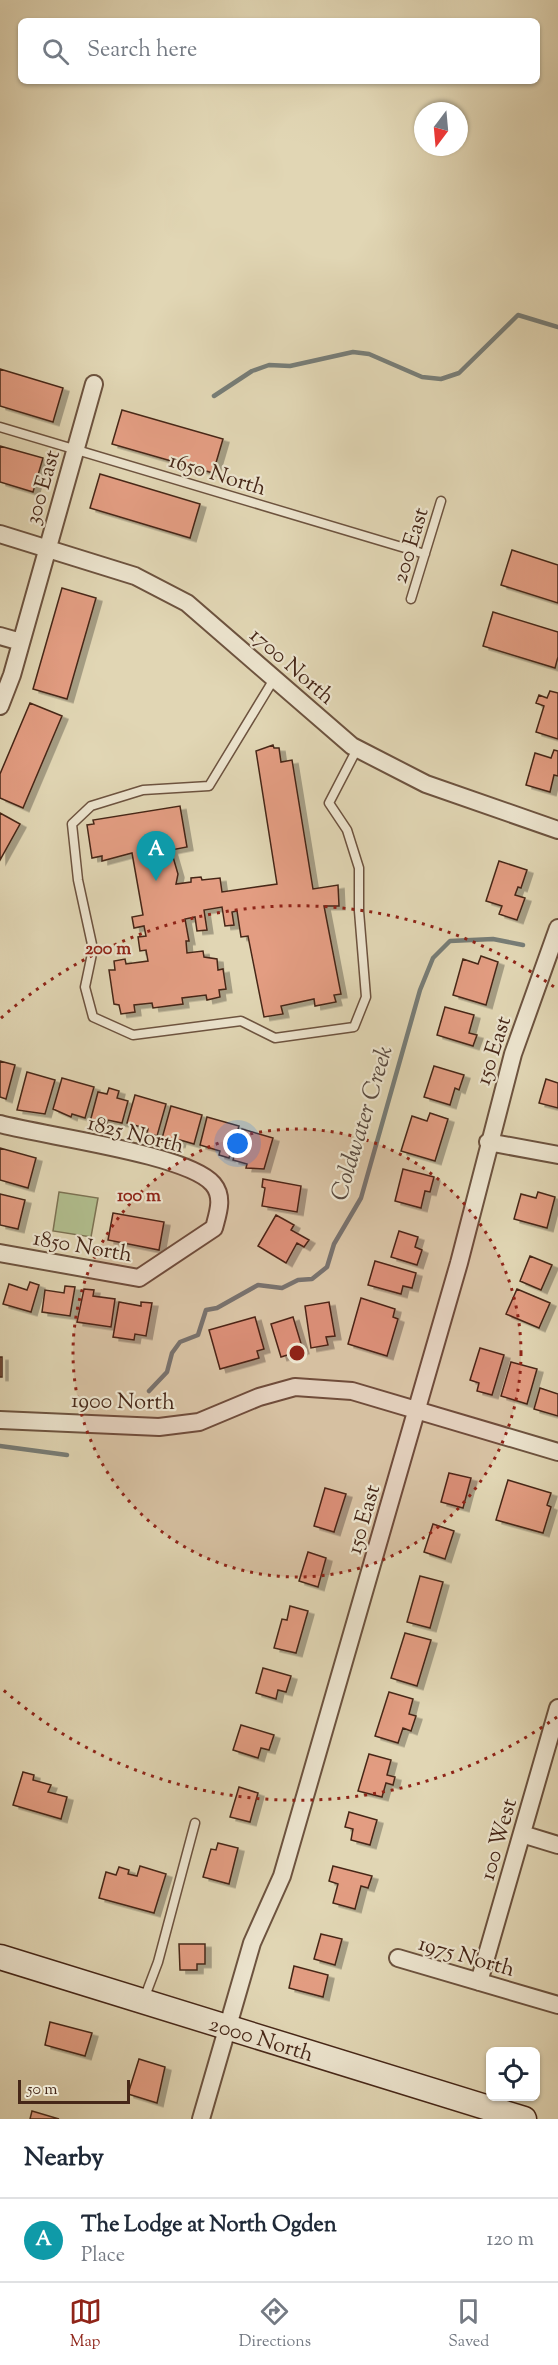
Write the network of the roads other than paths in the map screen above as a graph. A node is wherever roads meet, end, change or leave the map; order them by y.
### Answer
1 (94, 384) dead end
2 (0, 427) edge
3 (75, 449) junction
4 (441, 501) dead end
5 (0, 534) edge
6 (47, 548) junction
7 (425, 554) junction
8 (411, 599) dead end
9 (0, 636) edge
10 (21, 642) junction
11 (274, 679) junction
12 (0, 706) edge
13 (357, 749) junction
14 (558, 830) edge
15 (558, 928) edge
16 (0, 1124) edge
17 (488, 1143) junction
18 (558, 1155) edge
19 (214, 1228) joint
20 (0, 1253) edge
21 (417, 1410) junction
22 (0, 1420) edge
23 (558, 1452) edge
24 (558, 1708) edge
25 (195, 1823) dead end
26 (522, 1834) junction
27 (558, 1845) edge
28 (0, 1957) edge
29 (398, 1958) dead end
30 (479, 1982) junction
31 (142, 2002) junction
32 (558, 2005) edge
33 (227, 2029) junction
34 (201, 2119) edge
35 (524, 2119) edge

1 - 3 street, 300 East
2 - 3 lane, 1650 North
3 - 6 street, 300 East
3 - 7 lane, 1650 North
4 - 7 lane, 200 East
5 - 6 street, 1700 North
6 - 10 street, 300 East
6 - 11 street, 1700 North
7 - 8 lane, 200 East
9 - 10 street
10 - 12 street, 300 East
11 - 13 street, 1700 North
11 - 13 lane
13 - 14 street, 1700 North
15 - 17 street, 150 East
16 - 19 street, 1825 North
17 - 18 street
17 - 21 street, 150 East
19 - 20 street, 1850 North
21 - 22 street, 1900 North
21 - 23 street, 1900 North
21 - 33 street, 150 East
24 - 26 street, 100 West
25 - 31 lane
26 - 27 street
26 - 30 street, 100 West
28 - 31 street, 2000 North
29 - 30 street, 1975 North
30 - 32 street, 1975 North
31 - 33 street, 2000 North
33 - 34 street, 150 East
33 - 35 street, 2000 North

